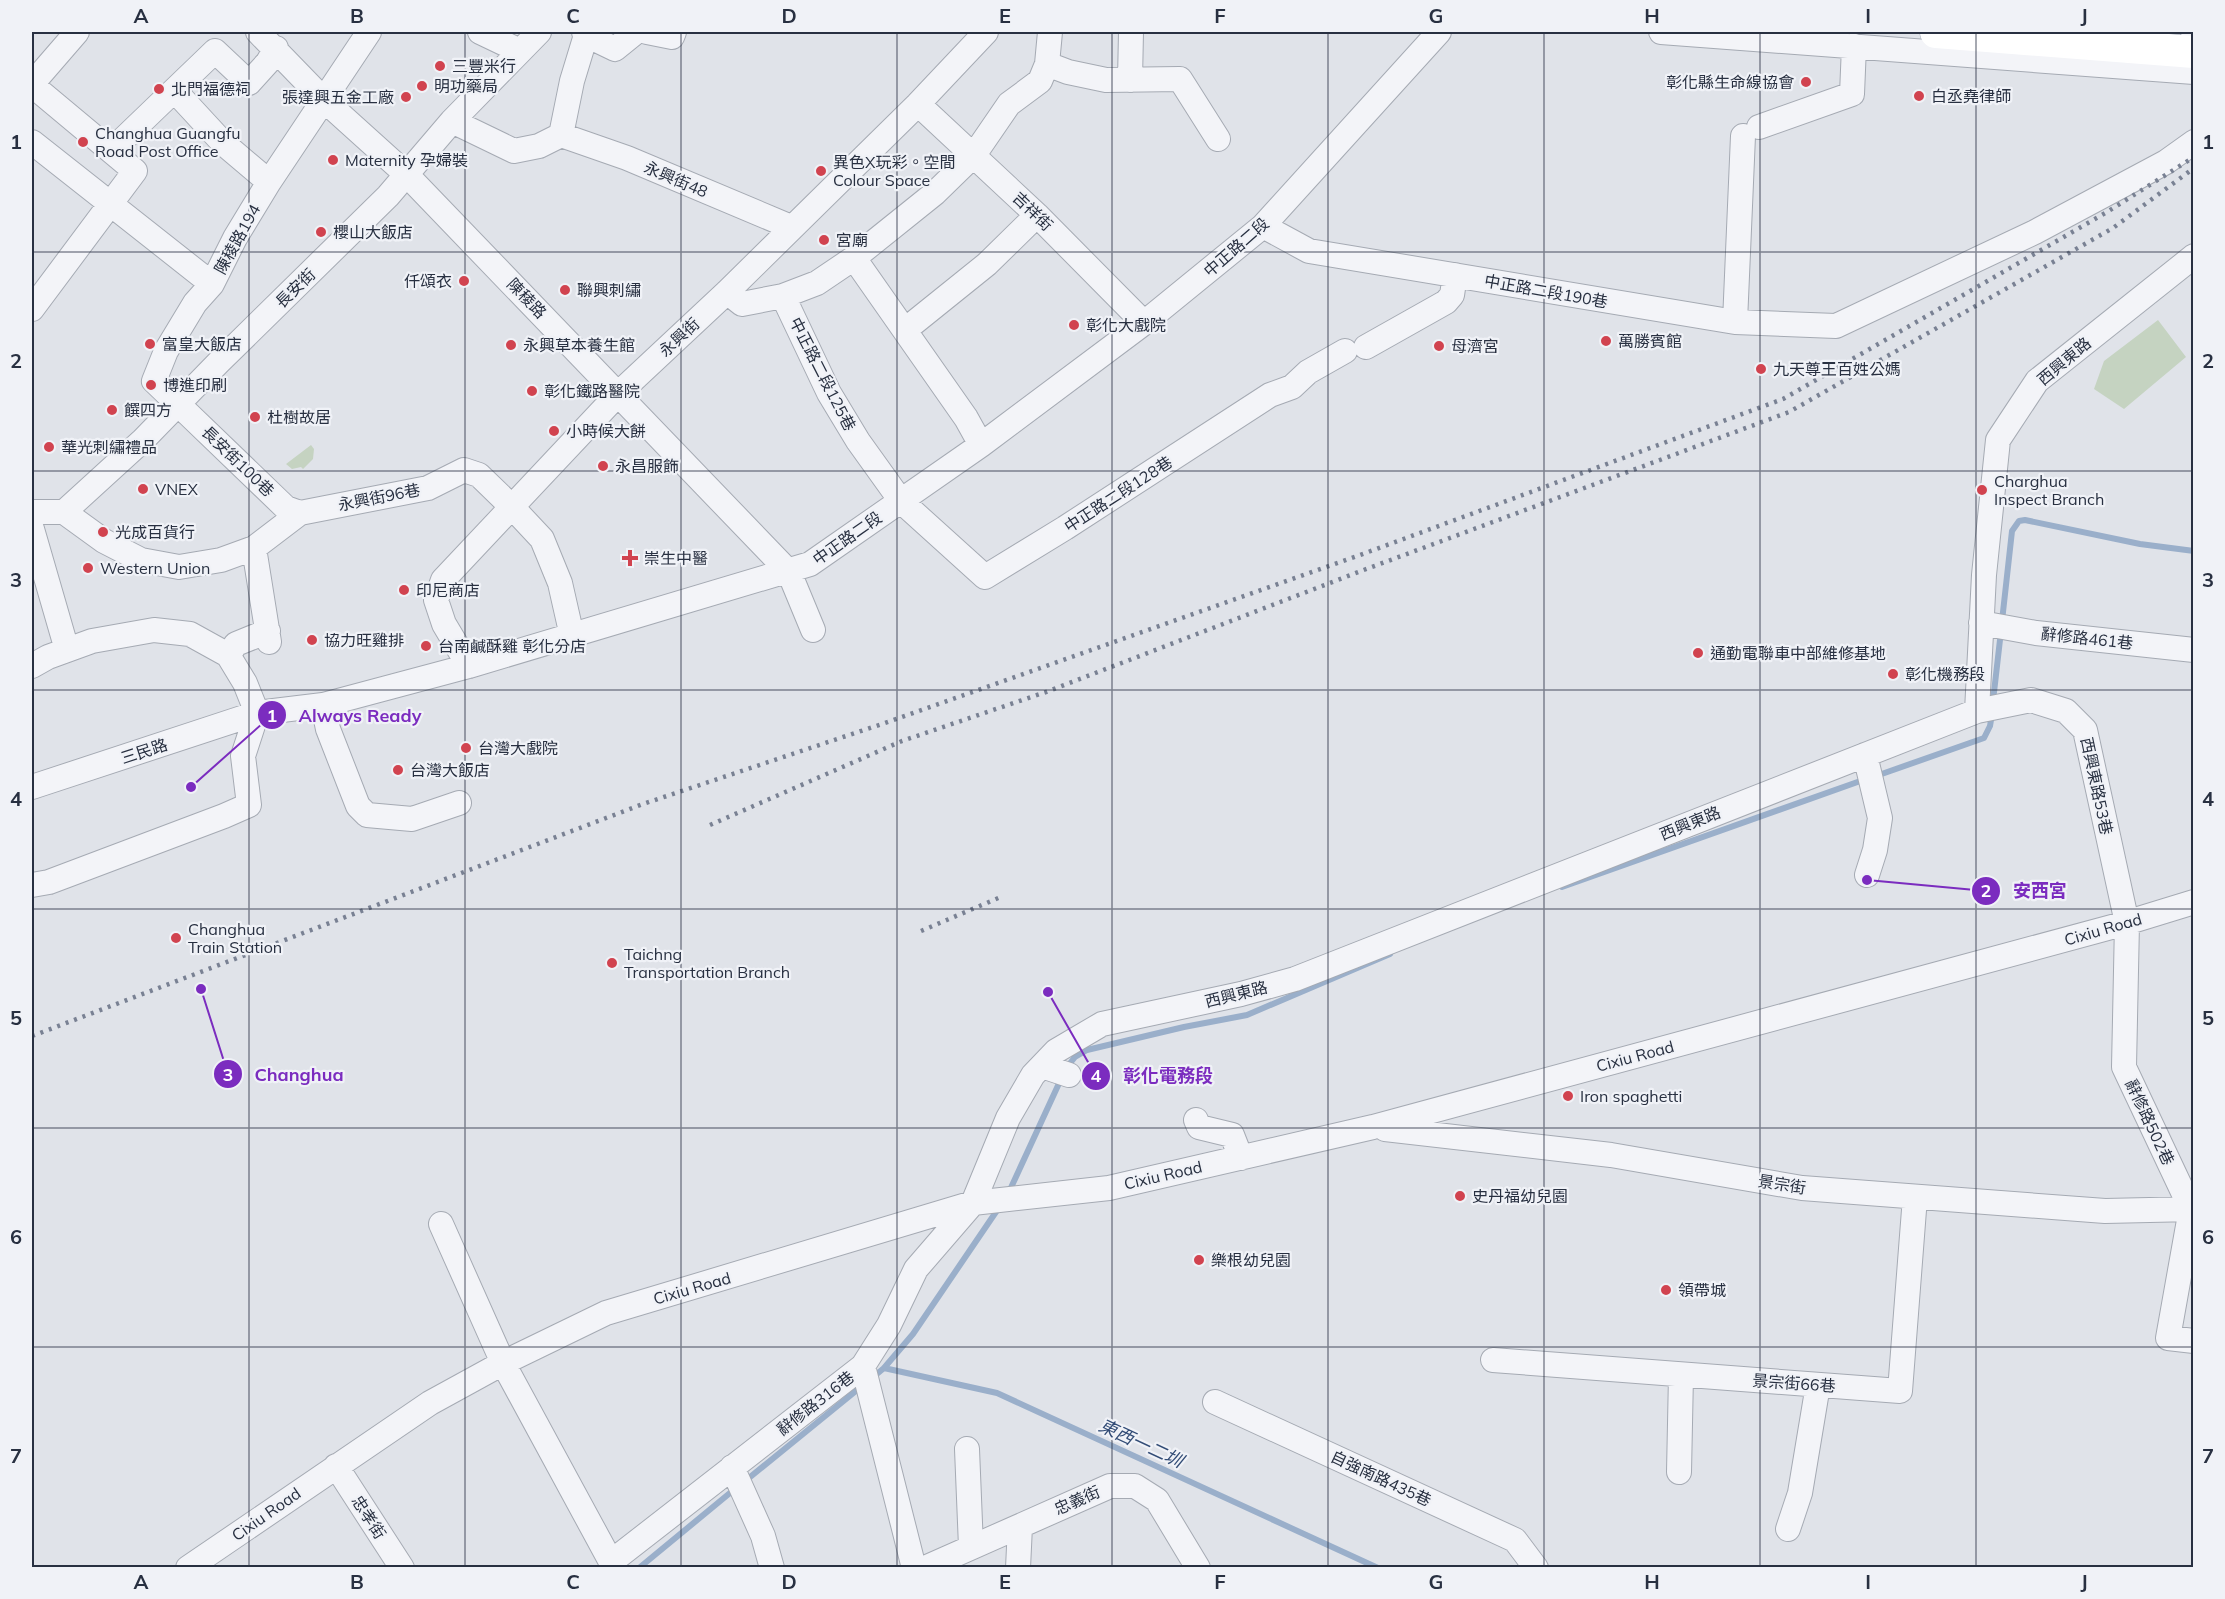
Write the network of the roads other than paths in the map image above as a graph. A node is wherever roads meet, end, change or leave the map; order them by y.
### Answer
1 (77, 32) edge
2 (258, 32) edge
3 (369, 32) edge
4 (480, 32) edge
5 (539, 32) edge
6 (636, 32) edge
7 (647, 32) edge
8 (674, 32) edge
9 (986, 32) edge
10 (1050, 32) edge
11 (1131, 32) edge
12 (1439, 32) edge
13 (1661, 32) edge
14 (1936, 32) edge
15 (585, 33) edge
16 (1854, 46) junction
17 (276, 48) junction
18 (520, 51) junction
19 (2193, 52) edge
20 (1047, 64) junction
21 (2193, 72) edge
22 (1130, 80) junction
23 (32, 85) edge
24 (175, 91) junction
25 (324, 100) junction
26 (918, 104) junction
27 (452, 120) junction
28 (561, 135) junction
29 (1218, 139) dead end
30 (32, 142) edge
31 (2193, 142) edge
32 (111, 151) junction
33 (974, 155) junction
34 (406, 174) junction
35 (269, 182) junction
36 (109, 203) junction
37 (1037, 215) junction
38 (1263, 226) junction
39 (791, 227) junction
40 (2193, 256) edge
41 (854, 258) junction
42 (1455, 275) junction
43 (212, 284) junction
44 (727, 292) junction
45 (783, 296) junction
46 (32, 309) edge
47 (1735, 322) junction
48 (1144, 323) junction
49 (905, 330) junction
50 (619, 393) junction
51 (180, 405) junction
52 (981, 445) junction
53 (901, 501) junction
54 (513, 508) junction
55 (32, 512) edge
56 (64, 512) junction
57 (300, 513) junction
58 (32, 529) edge
59 (254, 548) junction
60 (789, 572) junction
61 (1981, 624) junction
62 (813, 630) dead end
63 (572, 636) junction
64 (67, 650) junction
65 (2193, 650) edge
66 (228, 655) junction
67 (32, 666) edge
68 (469, 666) junction
69 (323, 705) junction
70 (1977, 711) junction
71 (256, 713) junction
72 (1865, 754) junction
73 (32, 787) edge
74 (459, 802) dead end
75 (1867, 874) dead end
76 (32, 885) edge
77 (2193, 902) edge
78 (2127, 923) junction
79 (1042, 1066) junction
80 (1069, 1075) dead end
81 (1196, 1120) dead end
82 (1373, 1127) junction
83 (1241, 1158) junction
84 (1915, 1197) junction
85 (993, 1201) junction
86 (2192, 1209) edge
87 (441, 1224) dead end
88 (2193, 1341) edge
89 (1493, 1360) dead end
90 (503, 1363) junction
91 (863, 1366) junction
92 (1681, 1375) junction
93 (1818, 1385) junction
94 (1215, 1402) dead end
95 (967, 1449) dead end
96 (336, 1466) junction
97 (732, 1467) junction
98 (1679, 1472) dead end
99 (1020, 1526) junction
100 (1788, 1529) dead end
101 (971, 1547) junction
102 (612, 1565) edge
103 (188, 1568) edge
104 (402, 1568) edge
105 (772, 1568) edge
106 (914, 1568) edge
107 (925, 1568) edge
108 (1018, 1568) edge
109 (1198, 1568) edge
110 (1536, 1568) edge

1 - 23 street
2 - 17 street, 陳稜路
3 - 25 street, 陳稜路194
4 - 18 street
5 - 18 street, 長安街
6 - 15 street
7 - 8 street
9 - 26 street, 永興街
10 - 20 street
11 - 22 street
12 - 38 street, 中正路二段
13 - 16 street
14 - 19 main road
15 - 28 street
16 - 21 street
16 - 47 street
17 - 24 street
17 - 25 street, 陳稜路
18 - 27 street, 長安街
20 - 22 street
20 - 33 street
22 - 29 street
23 - 32 street
24 - 32 street
24 - 35 street
25 - 34 street, 陳稜路
25 - 35 street, 陳稜路194
26 - 33 street, 吉祥街
26 - 39 street, 永興街
27 - 28 street
27 - 34 street, 長安街
28 - 39 street, 永興街48
30 - 36 street
31 - 47 street, 中正路二段190巷
32 - 36 street
33 - 37 street, 吉祥街
33 - 41 street
34 - 50 street, 陳稜路
34 - 51 street, 長安街
35 - 43 street, 陳稜路194
36 - 43 street
36 - 46 street
37 - 48 street, 吉祥街
37 - 49 street
38 - 42 street, 中正路二段190巷
38 - 48 street, 中正路二段
39 - 44 street, 永興街
40 - 61 street, 西興東路
41 - 45 street
41 - 49 street
42 - 47 street, 中正路二段190巷
42 - 53 street, 中正路二段128巷
43 - 51 street, 陳稜路194
44 - 45 street
44 - 50 street, 永興街
45 - 53 street, 中正路二段125巷
48 - 52 street, 中正路二段
49 - 52 street
50 - 54 street, 永興街
50 - 60 street, 陳稜路
51 - 56 street, 長安街
51 - 57 street, 長安街100巷
52 - 53 street, 中正路二段
53 - 60 street, 中正路二段
54 - 57 street, 永興街96巷
54 - 63 street, 永興街96巷
54 - 68 street, 永興街
55 - 56 street
56 - 59 street
57 - 59 street
58 - 64 street
59 - 66 street
60 - 62 street
60 - 63 street, 中正路二段
61 - 65 street, 辭修路461巷
61 - 70 street, 西興東路
63 - 68 street, 中正路二段
64 - 66 street
64 - 67 street
66 - 71 street
68 - 69 street, 中正路二段
69 - 71 street, 中正路二段
69 - 74 street
70 - 72 street, 西興東路
70 - 78 street, 西興東路53巷
71 - 73 street, 三民路
71 - 76 street
72 - 75 street
72 - 79 street, 西興東路
77 - 78 street, Cixiu Road
78 - 82 street, Cixiu Road
78 - 86 street, 辭修路502巷
79 - 80 street
79 - 85 street, 西興東路
81 - 83 street
82 - 83 street, Cixiu Road
82 - 84 street, 景宗街
83 - 85 street, Cixiu Road
84 - 86 street, 景宗街
84 - 93 street, 景宗街66巷
85 - 90 street, Cixiu Road
85 - 91 street, 辭修路316巷
86 - 88 street
87 - 90 street, 辭修路316巷
89 - 92 street, 景宗街66巷
90 - 96 street, Cixiu Road
90 - 102 street, 辭修路316巷
91 - 97 street, 辭修路316巷
91 - 106 street
92 - 93 street, 景宗街66巷
92 - 98 street
93 - 100 street
94 - 110 street, 自強南路435巷
95 - 101 street
96 - 103 street, Cixiu Road
96 - 104 street, 忠孝街
97 - 102 street, 辭修路316巷
97 - 105 street
99 - 101 street, 忠義街
99 - 108 street
99 - 109 street, 忠義街
101 - 107 street, 忠義街

